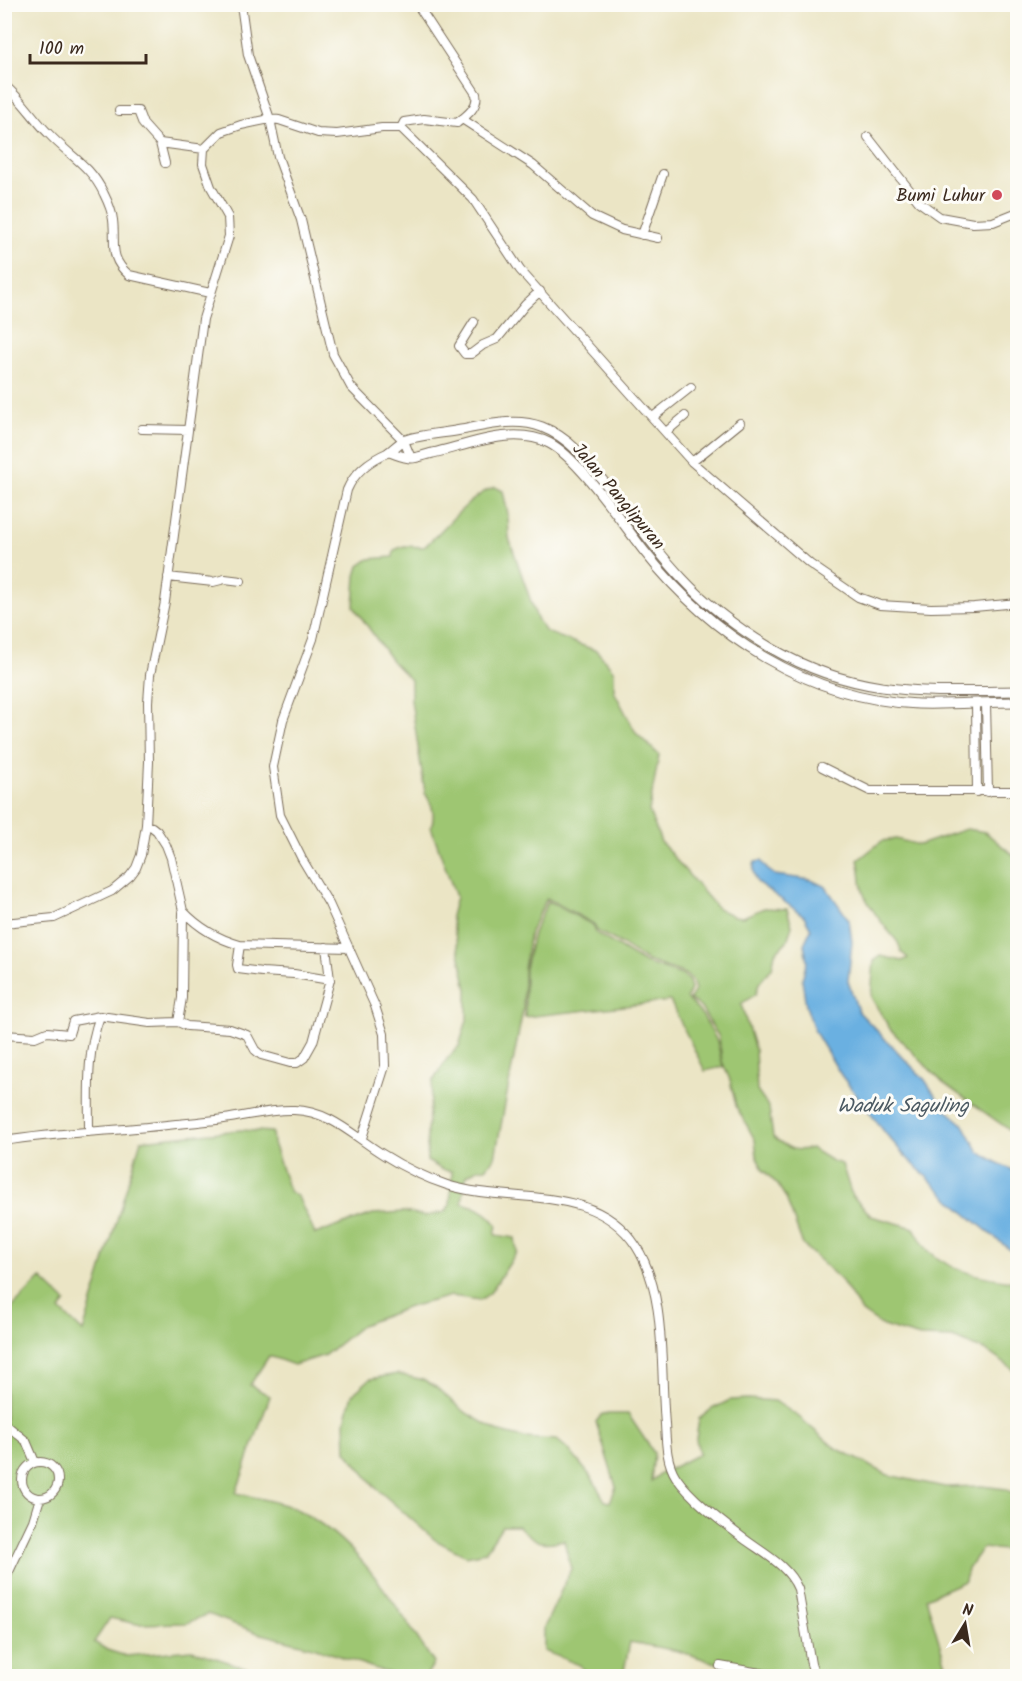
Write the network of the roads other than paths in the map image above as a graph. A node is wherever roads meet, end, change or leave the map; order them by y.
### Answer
1 (241, 4) edge
2 (417, 4) edge
3 (4, 85) edge
4 (118, 111) dead end
5 (270, 119) junction
6 (462, 119) junction
7 (401, 128) junction
8 (868, 137) dead end
9 (160, 143) junction
10 (204, 149) junction
11 (165, 163) dead end
12 (663, 174) dead end
13 (1017, 212) edge
14 (642, 235) junction
15 (658, 238) dead end
16 (540, 291) junction
17 (210, 293) junction
18 (474, 322) dead end
19 (691, 387) dead end
20 (685, 416) dead end
21 (653, 417) junction
22 (740, 423) dead end
23 (142, 429) dead end
24 (188, 430) junction
25 (666, 432) junction
26 (404, 441) junction
27 (389, 452) junction
28 (411, 458) junction
29 (692, 462) junction
30 (660, 552) junction
31 (650, 559) junction
32 (168, 577) junction
33 (241, 581) dead end
34 (1017, 603) edge
35 (1017, 691) edge
36 (1017, 702) edge
37 (976, 703) junction
38 (986, 703) junction
39 (822, 767) dead end
40 (977, 792) junction
41 (988, 792) junction
42 (1016, 792) edge
43 (146, 825) junction
44 (183, 911) junction
45 (4, 922) edge
46 (240, 945) junction
47 (326, 947) junction
48 (349, 948) junction
49 (330, 980) junction
50 (100, 1016) junction
51 (178, 1022) junction
52 (4, 1035) edge
53 (89, 1132) junction
54 (362, 1138) junction
55 (4, 1141) edge
56 (4, 1423) edge
57 (35, 1462) junction
58 (40, 1498) junction
59 (4, 1582) edge
60 (720, 1666) dead end
61 (778, 1677) edge
62 (815, 1677) edge

1 - 5 street
2 - 6 street
3 - 17 street
4 - 9 street
5 - 7 street
5 - 10 street
5 - 26 street
6 - 7 street
6 - 14 street
7 - 16 street
8 - 13 street
9 - 10 street
9 - 11 street
10 - 17 street
12 - 14 street
14 - 15 street
16 - 18 street
16 - 21 street
17 - 24 street
19 - 21 street
20 - 25 street
21 - 25 street
22 - 29 street
23 - 24 street
24 - 32 street
25 - 29 street
26 - 27 main road, Jalan Panglipuran
26 - 28 street
26 - 30 main road, Jalan Panglipuran
27 - 28 main road, Jalan Panglipuran
27 - 48 street
28 - 31 main road, Jalan Panglipuran
29 - 34 street
30 - 31 main road
30 - 35 main road, Jalan Panglipuran
31 - 37 main road, Jalan Panglipuran
32 - 33 street
32 - 43 street
36 - 38 main road, Jalan Panglipuran
37 - 38 main road, Jalan Panglipuran
37 - 40 street
38 - 41 street
39 - 40 street
40 - 41 street
41 - 42 street
43 - 44 street
43 - 45 street
44 - 46 street
44 - 51 street
46 - 47 street
46 - 49 street
47 - 48 street
47 - 49 street
48 - 54 street
49 - 51 street
50 - 51 street
50 - 52 street
50 - 53 street
53 - 54 street
53 - 55 street
54 - 62 street
56 - 57 street
57 - 58 street
57 - 58 street
58 - 59 street
60 - 61 street

